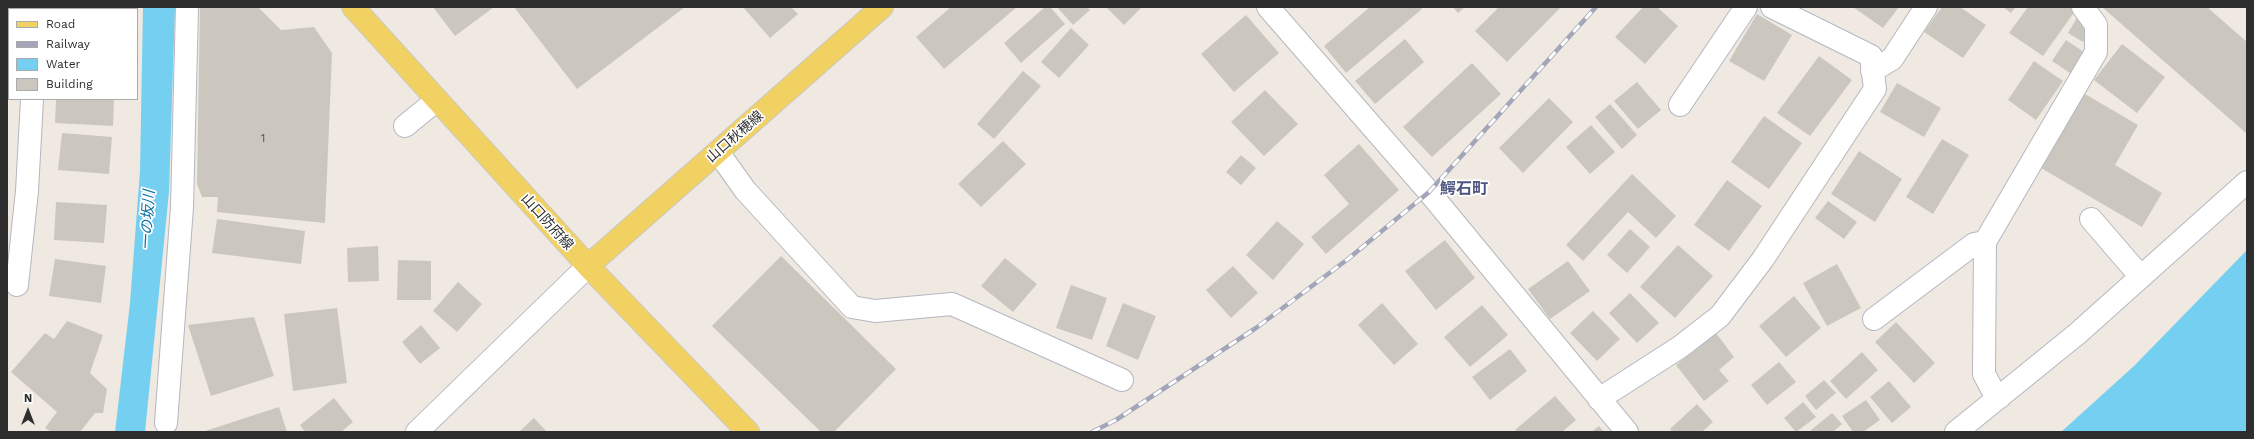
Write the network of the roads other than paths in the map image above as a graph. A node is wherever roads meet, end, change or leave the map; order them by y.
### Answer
1 (187, 7) edge
2 (352, 7) edge
3 (882, 7) edge
4 (1268, 7) edge
5 (1746, 7) edge
6 (1772, 7) edge
7 (1926, 7) edge
8 (2083, 7) edge
9 (1872, 71) junction
10 (32, 100) edge
11 (436, 100) junction
12 (1680, 105) dead end
13 (405, 126) dead end
14 (718, 152) junction
15 (2247, 182) edge
16 (2091, 218) dead end
17 (1985, 242) junction
18 (588, 266) junction
19 (2141, 277) junction
20 (17, 285) dead end
21 (1874, 319) dead end
22 (1122, 380) dead end
23 (2000, 397) junction
24 (1599, 399) junction
25 (166, 423) dead end
26 (417, 432) edge
27 (748, 432) edge
28 (1627, 432) edge
29 (1956, 432) edge

1 - 25 street
2 - 11 main road, 山口防府線
3 - 14 main road, 山口秋穂線
4 - 24 street
5 - 12 street
6 - 9 street
7 - 9 street
8 - 17 street
9 - 24 street
10 - 20 street
11 - 13 street
11 - 18 main road, 山口防府線
14 - 18 main road, 山口秋穂線
14 - 22 street
15 - 19 street
16 - 19 street
17 - 21 street
17 - 23 street
18 - 26 street
18 - 27 main road, 山口防府線
19 - 23 street
23 - 29 street
24 - 28 street

